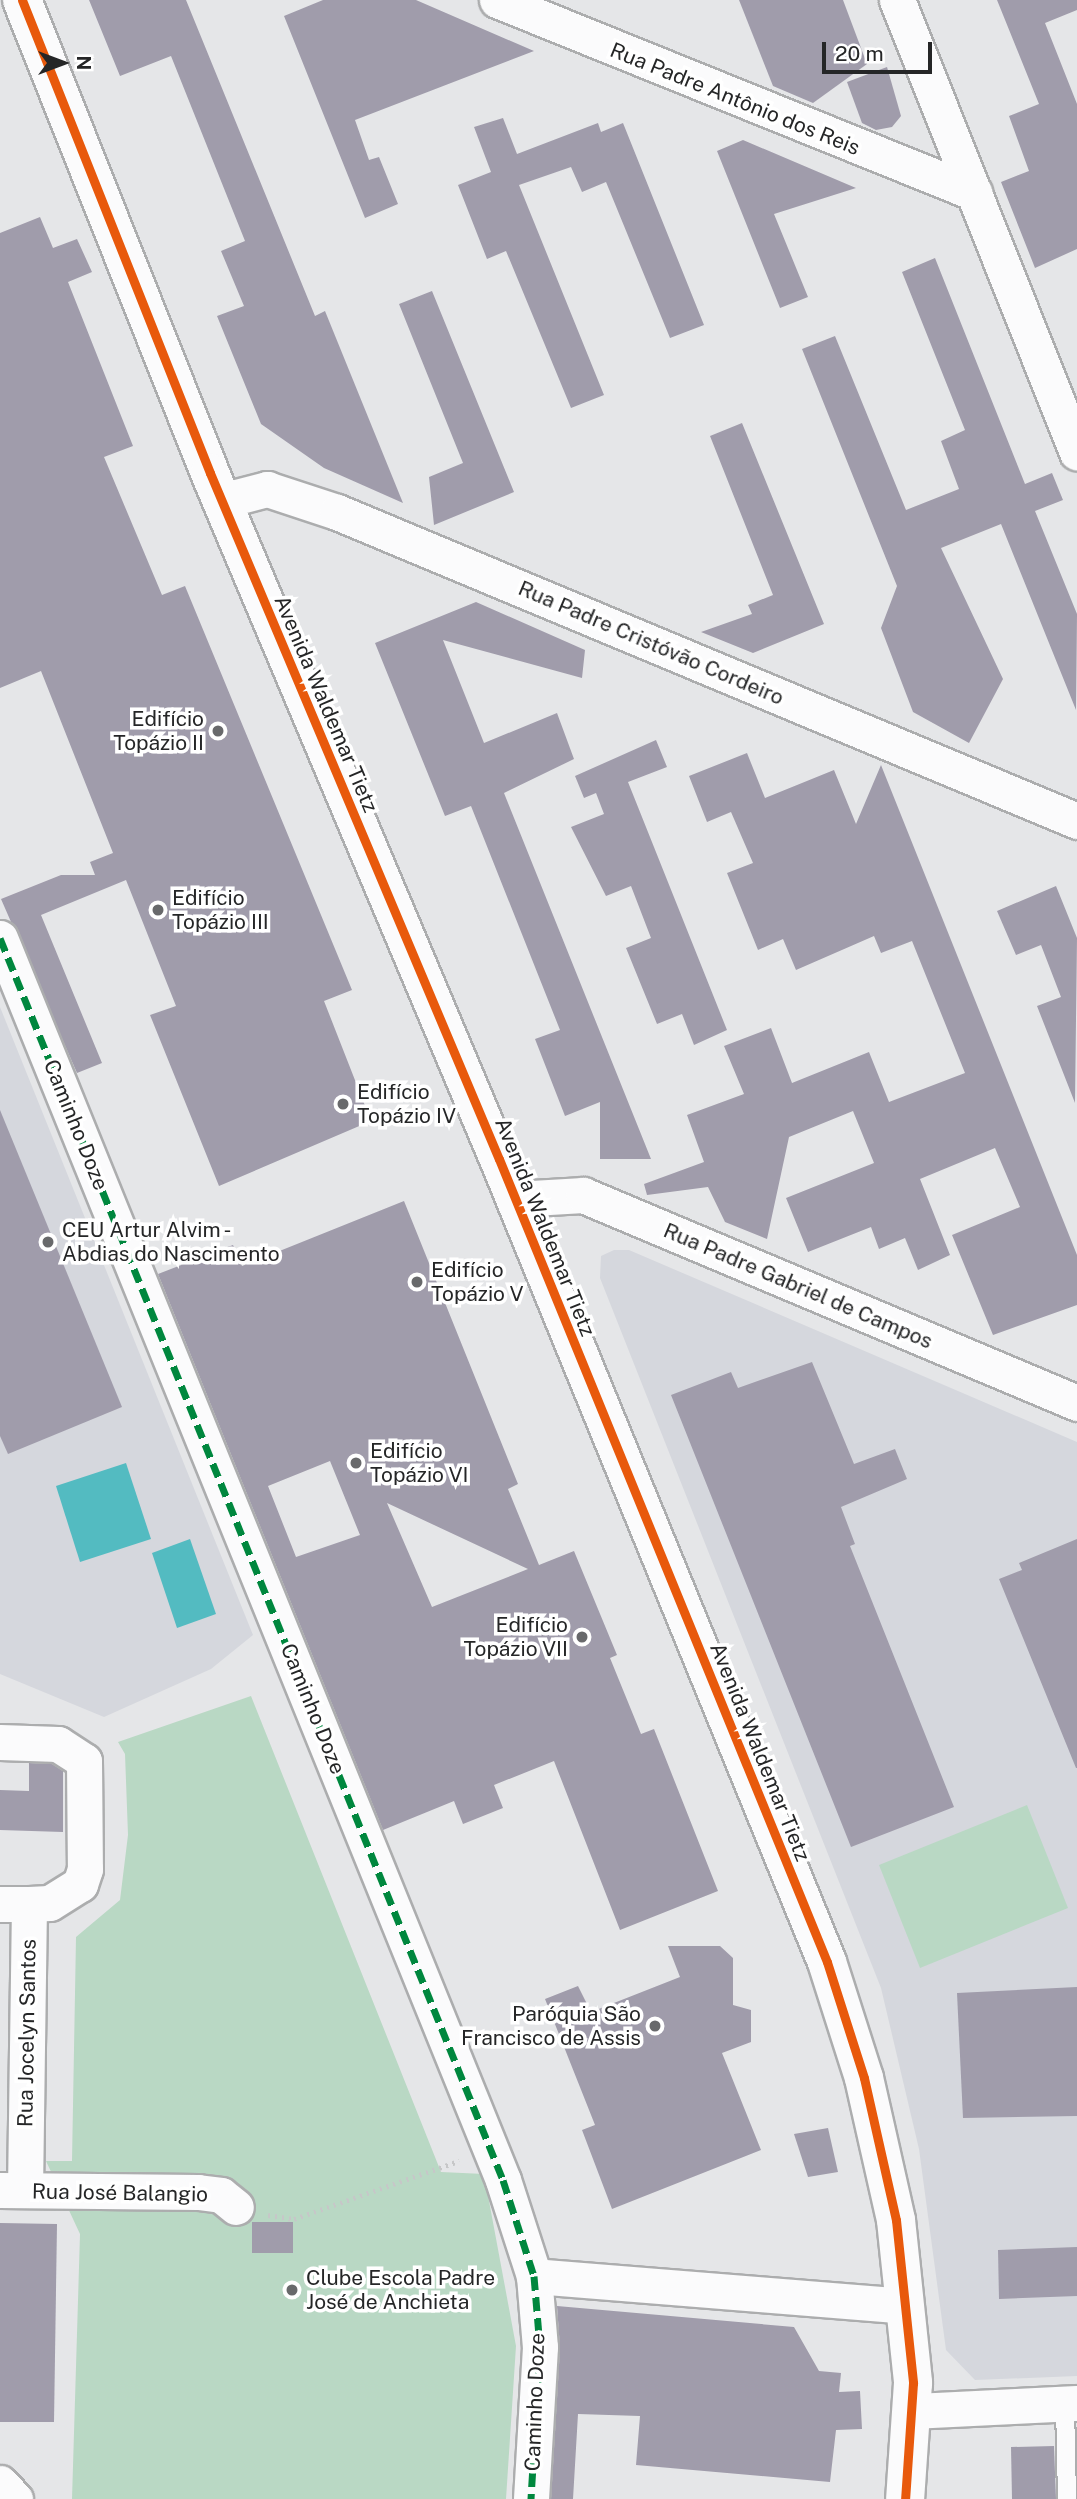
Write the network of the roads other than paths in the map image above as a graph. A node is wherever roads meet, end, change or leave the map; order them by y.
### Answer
1 (22, 0) edge
2 (497, 0) edge
3 (897, 0) edge
4 (975, 193) junction
5 (1077, 453) edge
6 (221, 501) junction
7 (1077, 821) edge
8 (0, 938) edge
9 (515, 1199) junction
10 (1077, 1403) edge
11 (0, 1742) edge
12 (15, 1904) edge
13 (12, 2190) edge
14 (236, 2207) road end
15 (534, 2276) junction
16 (904, 2306) junction
17 (1071, 2404) edge
18 (913, 2411) junction
19 (0, 2483) edge
20 (15, 2499) edge
21 (531, 2499) edge
22 (905, 2499) edge
23 (1067, 2499) edge

1 - 6 street, Avenida Waldemar Tietz
2 - 4 street, Rua Padre Antônio dos Reis
3 - 4 street
4 - 5 street
6 - 7 street, Rua Padre Cristóvão Cordeiro
6 - 9 street, Avenida Waldemar Tietz
8 - 15 street, Caminho Doze
9 - 10 street, Rua Padre Gabriel de Campos
9 - 16 street, Avenida Waldemar Tietz
11 - 12 street
12 - 13 street, Rua Jocelyn Santos
13 - 14 street, Rua José Balangio
15 - 16 street
15 - 21 street, Caminho Doze
16 - 18 street, Avenida Waldemar Tietz
17 - 18 street
17 - 23 lane
18 - 22 street, Avenida Waldemar Tietz
19 - 20 street

